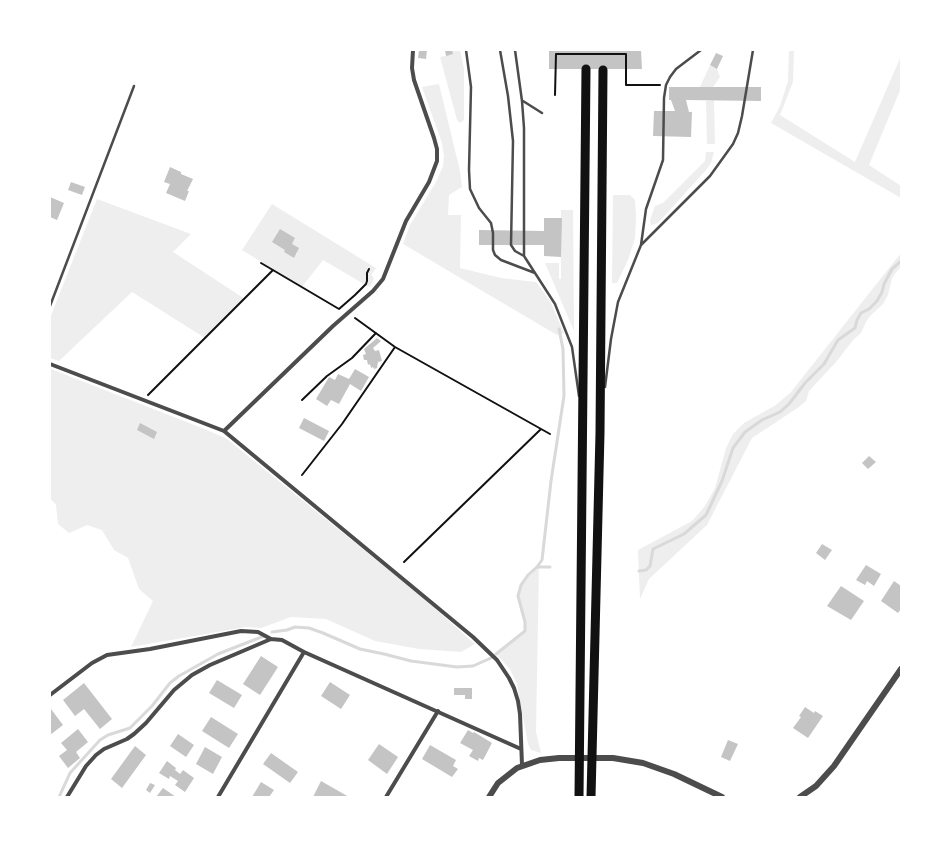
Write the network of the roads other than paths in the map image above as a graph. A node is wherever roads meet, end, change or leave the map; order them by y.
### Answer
1 (413, 50) edge
2 (466, 50) edge
3 (500, 50) edge
4 (515, 50) edge
5 (701, 50) edge
6 (753, 50) edge
7 (586, 70) dead end
8 (603, 70) dead end
9 (134, 86) dead end
10 (522, 101) junction
11 (542, 113) dead end
12 (641, 245) junction
13 (524, 256) junction
14 (535, 273) junction
15 (50, 306) edge
16 (50, 364) edge
17 (224, 432) junction
18 (600, 433) junction
19 (584, 437) junction
20 (271, 639) junction
21 (304, 652) junction
22 (901, 669) edge
23 (50, 695) edge
24 (438, 711) junction
25 (521, 749) junction
26 (522, 765) junction
27 (67, 797) edge
28 (218, 797) edge
29 (386, 797) edge
30 (489, 797) edge
31 (579, 797) edge
32 (591, 797) edge
33 (722, 797) edge
34 (800, 797) edge

1 - 17 street
2 - 14 lane
3 - 13 lane
4 - 10 lane
5 - 12 lane
6 - 12 lane
7 - 19 highway
8 - 18 highway
9 - 15 lane
10 - 11 lane
10 - 13 lane
12 - 18 lane
13 - 14 lane
14 - 19 lane
16 - 17 street
17 - 25 street
18 - 32 highway
19 - 31 highway
20 - 21 street
20 - 23 street
20 - 27 street
21 - 24 street
21 - 28 street
22 - 34 street
24 - 25 street
24 - 29 street
25 - 26 street
26 - 30 street
26 - 33 street

